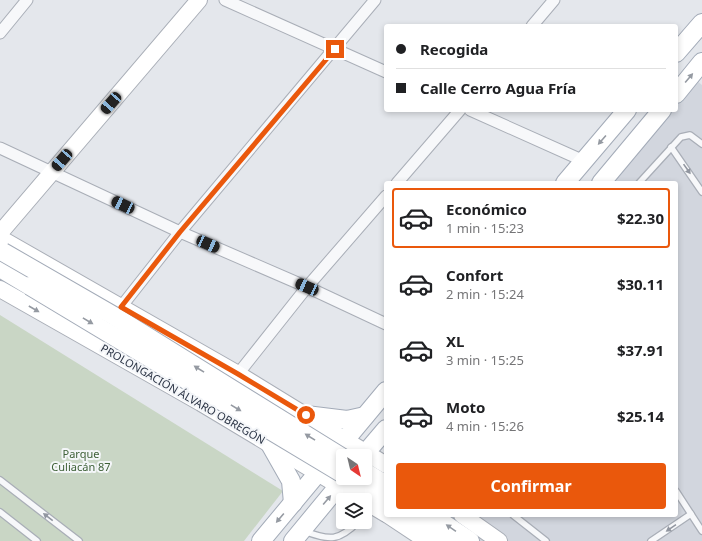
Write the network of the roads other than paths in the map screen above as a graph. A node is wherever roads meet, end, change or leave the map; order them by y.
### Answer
1 (27, 0) edge
2 (199, 0) edge
3 (225, 0) edge
4 (375, 0) edge
5 (554, 0) edge
6 (702, 23) edge
7 (534, 24) edge
8 (0, 33) edge
9 (335, 49) junction
10 (678, 51) edge
11 (702, 62) edge
12 (384, 71) edge
13 (678, 92) edge
14 (458, 112) edge
15 (474, 112) edge
16 (625, 112) edge
17 (660, 112) edge
18 (702, 144) edge
19 (671, 147) junction
20 (0, 148) edge
21 (584, 161) junction
22 (52, 171) junction
23 (399, 181) edge
24 (567, 181) edge
25 (603, 181) edge
26 (641, 181) edge
27 (702, 192) edge
28 (384, 198) edge
29 (180, 232) junction
30 (0, 233) edge
31 (1, 252) edge
32 (307, 287) junction
33 (0, 289) edge
34 (121, 307) junction
35 (384, 323) edge
36 (238, 374) junction
37 (384, 393) edge
38 (306, 415) junction
39 (365, 416) junction
40 (384, 431) edge
41 (345, 439) junction
42 (270, 444) junction
43 (358, 449) edge
44 (369, 449) edge
45 (336, 454) edge
46 (372, 457) edge
47 (384, 463) edge
48 (318, 472) junction
49 (336, 473) edge
50 (372, 476) edge
51 (336, 477) edge
52 (0, 480) edge
53 (384, 484) edge
54 (340, 485) edge
55 (351, 485) edge
56 (678, 494) edge
57 (293, 503) junction
58 (374, 506) edge
59 (0, 512) edge
60 (384, 512) edge
61 (691, 514) junction
62 (391, 517) edge
63 (411, 517) edge
64 (434, 517) edge
65 (465, 517) edge
66 (516, 517) edge
67 (352, 529) edge
68 (702, 531) edge
69 (297, 535) edge
70 (37, 541) edge
71 (79, 541) edge
72 (261, 541) edge
73 (426, 541) edge
74 (446, 541) edge
75 (470, 541) edge
76 (499, 541) edge
77 (546, 541) edge
78 (651, 541) edge

1 - 8 street
2 - 22 main road
3 - 9 street
4 - 9 street
5 - 7 street
6 - 10 main road
9 - 12 street
9 - 29 street
13 -> 11 main road
14 - 23 street
15 - 21 street
16 -> 21 main road
17 - 25 main road
18 - 19 lane
19 - 26 lane
19 -> 27 lane
20 - 22 street
21 - 24 main road
22 - 29 street
22 - 30 main road
28 - 32 street
29 - 32 street
29 - 34 street
31 - 34 main road
45 -> 31 main road, bridge
31 -> 49 main road, PROLONGACIÓN ÁLVARO OBREGÓN, bridge
32 - 35 street
32 - 36 street
33 -> 42 main road, PROLONGACIÓN ÁLVARO OBREGÓN
34 - 36 main road
36 - 38 main road
37 - 39 main road
38 - 39 main road
38 - 41 main road
39 - 41 main road
40 - 44 main road
41 - 43 main road
41 - 48 main road
42 - 48 main road, PROLONGACIÓN ÁLVARO OBREGÓN
42 - 57 main road
46 - 47 main road
48 - 51 main road, PROLONGACIÓN ÁLVARO OBREGÓN
48 - 57 main road
50 - 53 main road
71 -> 52 lane
69 -> 54 main road
55 - 58 main road, PROLONGACIÓN ÁLVARO OBREGÓN
56 - 61 lane
57 -> 72 main road
58 - 60 main road, PROLONGACIÓN ÁLVARO OBREGÓN
59 - 70 lane
61 - 68 lane
61 -> 78 lane
62 - 73 main road, PROLONGACIÓN ÁLVARO OBREGÓN
63 - 74 main road
75 -> 64 main road
65 - 76 main road
66 - 77 lane
67 - 69 lane

